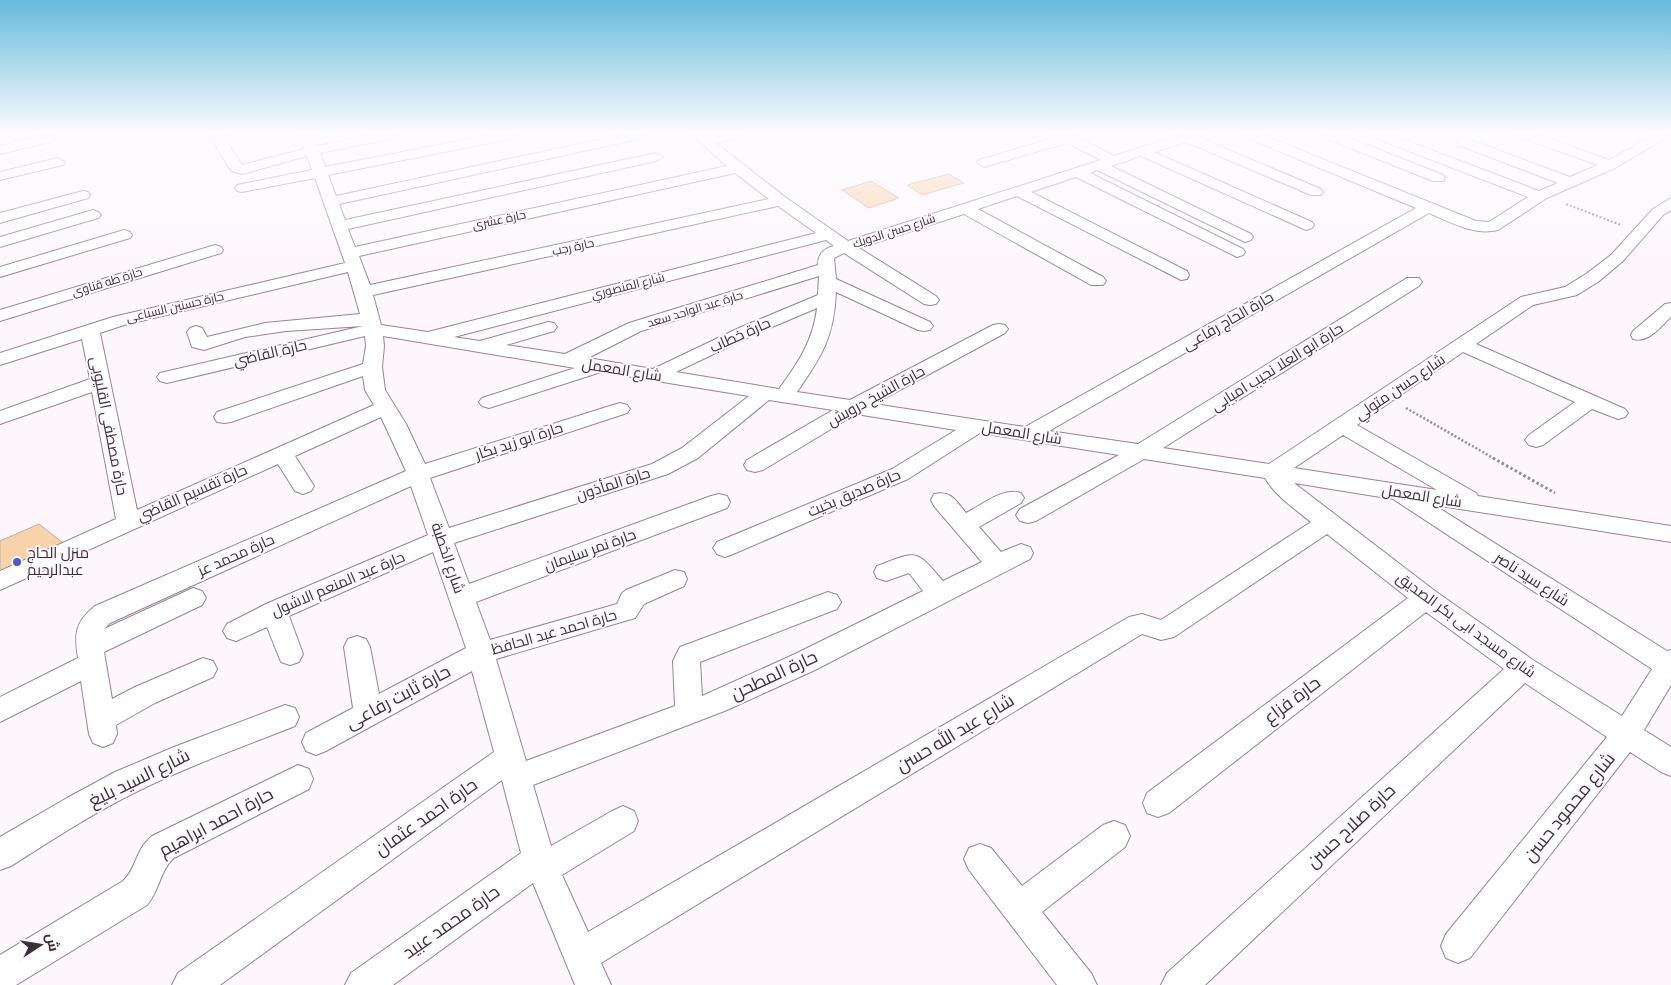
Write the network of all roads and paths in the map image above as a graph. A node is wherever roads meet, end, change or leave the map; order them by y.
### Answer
1 (281, 181) edge
2 (322, 181) edge
3 (427, 181) edge
4 (546, 181) edge
5 (682, 181) edge
6 (755, 181) edge
7 (1049, 181) edge
8 (1095, 181) edge
9 (1141, 181) edge
10 (1207, 181) edge
11 (1291, 181) edge
12 (1364, 181) edge
13 (1416, 181) edge
14 (1501, 181) edge
15 (1570, 182) edge
16 (242, 188) dead end
17 (1433, 190) junction
18 (1018, 191) junction
19 (1316, 192) dead end
20 (1540, 196) junction
21 (782, 201) junction
22 (330, 202) junction
23 (1671, 203) edge
24 (0, 204) edge
25 (964, 208) junction
26 (93, 215) dead end
27 (0, 218) edge
28 (1306, 225) dead end
29 (339, 226) junction
30 (1640, 232) junction
31 (124, 235) dead end
32 (829, 235) junction
33 (1245, 236) dead end
34 (0, 242) edge
35 (846, 246) junction
36 (215, 250) dead end
37 (1237, 252) dead end
38 (351, 259) junction
39 (0, 272) edge
40 (1180, 275) dead end
41 (1097, 281) dead end
42 (1413, 282) dead end
43 (827, 283) junction
44 (364, 292) junction
45 (930, 300) dead end
46 (1671, 308) edge
47 (0, 316) edge
48 (372, 324) junction
49 (924, 326) dead end
50 (548, 327) dead end
51 (999, 329) dead end
52 (90, 330) junction
53 (196, 332) dead end
54 (1640, 335) dead end
55 (428, 338) junction
56 (1462, 345) junction
57 (480, 347) junction
58 (0, 359) edge
59 (568, 361) junction
60 (600, 366) junction
61 (372, 367) junction
62 (655, 375) junction
63 (167, 377) dead end
64 (101, 382) junction
65 (774, 394) junction
66 (1386, 397) junction
67 (1590, 401) junction
68 (489, 402) dead end
69 (386, 407) junction
70 (853, 407) junction
71 (620, 409) dead end
72 (1618, 413) dead end
73 (224, 417) dead end
74 (0, 418) edge
75 (977, 426) junction
76 (1344, 426) junction
77 (1028, 434) junction
78 (1536, 440) dead end
79 (1141, 452) junction
80 (282, 453) junction
81 (755, 465) dead end
82 (1273, 472) junction
83 (418, 474) junction
84 (303, 486) dead end
85 (1396, 492) junction
86 (1559, 495) dead end
87 (1013, 498) dead end
88 (942, 500) dead end
89 (719, 502) dead end
90 (1480, 504) junction
91 (1028, 515) dead end
92 (128, 522) junction
93 (1327, 523) junction
94 (963, 525) junction
95 (1671, 534) edge
96 (441, 540) junction
97 (725, 548) dead end
98 (1021, 553) dead end
99 (998, 564) junction
100 (886, 572) dead end
101 (674, 579) dead end
102 (0, 581) edge
103 (939, 594) junction
104 (461, 597) junction
105 (193, 598) dead end
106 (1426, 598) junction
107 (828, 602) dead end
108 (275, 611) junction
109 (236, 631) dead end
110 (357, 647) dead end
111 (481, 653) junction
112 (290, 654) dead end
113 (91, 655) junction
114 (1669, 664) edge
115 (1523, 668) junction
116 (203, 669) dead end
117 (0, 710) edge
118 (689, 712) junction
119 (368, 714) junction
120 (285, 717) dead end
121 (1627, 734) junction
122 (316, 742) dead end
123 (1671, 763) edge
124 (514, 768) junction
125 (298, 779) dead end
126 (1158, 803) dead end
127 (624, 821) dead end
128 (1114, 836) dead end
129 (0, 855) edge
130 (980, 858) dead end
131 (541, 864) junction
132 (1019, 909) junction
133 (1458, 946) dead end
134 (580, 956) junction
135 (0, 975) edge
136 (190, 985) edge
137 (363, 985) edge
138 (593, 985) edge
139 (1079, 985) edge
140 (1179, 985) edge

1 - 16 street
2 - 22 street, شارع الخطبة
3 - 22 street
4 - 29 street
5 - 38 street, حارة عشرى
6 - 21 street
7 - 18 street, شارع حسن الدويك
8 - 37 street
9 - 33 street
10 - 28 street
11 - 19 street
12 - 17 street
13 - 17 street
14 - 20 street
15 - 20 street
17 - 20 street
17 - 77 street, حارة الحاج رفاعى
18 - 25 street, شارع حسن الدويك
18 - 40 street
20 - 30 path
21 - 32 street
21 - 44 street, حارة رجب
22 - 29 street, شارع الخطبة
23 - 30 street, شارع حسن متولي
24 - 27 street
25 - 35 street, شارع حسن الدويك
25 - 41 street
26 - 34 street
29 - 38 street, شارع الخطبة
30 - 56 street, شارع حسن متولي
31 - 39 street
32 - 35 street
32 - 55 street, شارع المنصوري
35 - 43 street, شارع حسن الدويك
35 - 45 street
36 - 47 street, حارة طه قناوى
38 - 44 street, شارع الخطبة
38 - 52 street, حارة حسنين السباعى
42 - 79 street, حارة ابو العلا نجيب امبابى
43 - 49 street
43 - 59 street, حارة عبد الواحد سعد
43 - 62 street, حارة خطاب
43 - 65 street, شارع حسن الدويك
44 - 48 street, شارع الخطبة
46 - 54 street
48 - 53 street
48 - 55 street, شارع المعمل
48 - 61 street, شارع الخطبة
48 - 63 street, حارة القاضي
50 - 57 street
51 - 70 street, حارة الشيخ درويش
52 - 58 street, حارة حسنين السباعى
52 - 64 street, حارة مصطفى القليوبى
55 - 57 street, شارع المعمل
56 - 66 street, شارع حسن متولي
56 - 67 street
57 - 59 street, شارع المعمل
59 - 60 street, شارع المعمل
60 - 62 street, شارع المعمل
60 - 68 street
61 - 69 street, شارع الخطبة
61 - 73 street
62 - 65 street, شارع المعمل
64 - 74 street
64 - 92 street, حارة مصطفى القليوبى
65 - 70 street, شارع المعمل
65 - 96 street, حارة المأذون
66 - 76 street, شارع حسن متولي
66 - 86 path
67 - 72 street
67 - 78 street
69 - 80 street, حارة تقسيم القاضي
69 - 83 street, شارع الخطبة
70 - 75 street, شارع المعمل
70 - 81 street, حارة الشيخ درويش
71 - 83 street, حارة ابو زيد بكار
75 - 77 street, شارع المعمل
75 - 97 street, حارة صديق بخيت
76 - 82 street, شارع حسن متولي
76 - 90 street
77 - 79 street, شارع المعمل
79 - 82 street, شارع المعمل
79 - 91 street, حارة ابو العلا نجيب امبابى
80 - 84 street
80 - 92 street, حارة تقسيم القاضي
82 - 85 street, شارع المعمل
82 - 93 street, شارع مسجد ابى بكر الصديق
83 - 96 street, شارع الخطبة
83 - 113 street, حارة محمد عز
85 - 90 street, شارع المعمل
85 - 114 street, شارع سيد ناصر
87 - 94 street
88 - 94 street
89 - 104 street, حارة نمر سليمان
90 - 95 street, شارع المعمل
92 - 102 street, حارة تقسيم القاضي
93 - 106 street, شارع مسجد ابى بكر الصديق
93 - 134 street, شارع عبد الله حسن
94 - 99 street
96 - 104 street, شارع الخطبة
96 - 108 street, حارة عبد المنعم الاشول
98 - 99 street, حارة المطحن
99 - 103 street, حارة المطحن
100 - 103 street
101 - 111 street, حارة احمد عبد الحافظ
103 - 118 street, حارة المطحن
104 - 111 street, شارع الخطبة
105 - 113 street
106 - 115 street, شارع مسجد ابى بكر الصديق
106 - 126 street, حارة فزاع
107 - 118 street
108 - 109 street, حارة عبد المنعم الاشول
108 - 112 street
110 - 119 street
111 - 119 street, حارة ثابت رفاعى
111 - 124 street, شارع الخطبة
113 - 116 street, حارة محمد عز
113 - 117 street
114 - 121 street, شارع محمود حسن
115 - 121 street, شارع مسجد ابى بكر الصديق
115 - 140 street, حارة صلاح حسن
118 - 124 street, حارة المطحن
119 - 122 street, حارة ثابت رفاعى
120 - 129 street, شارع السيد بليغ
121 - 123 street, شارع مسجد ابى بكر الصديق
121 - 133 street, شارع محمود حسن
124 - 131 street, شارع الخطبة
124 - 136 street, حارة احمد عثمان
125 - 135 street, حارة احمد ابراهيم
127 - 131 street, حارة محمد عبيد
128 - 132 street
130 - 132 street
131 - 134 street, شارع الخطبة
131 - 137 street, حارة محمد عبيد
132 - 139 street
134 - 138 street, شارع الخطبة

